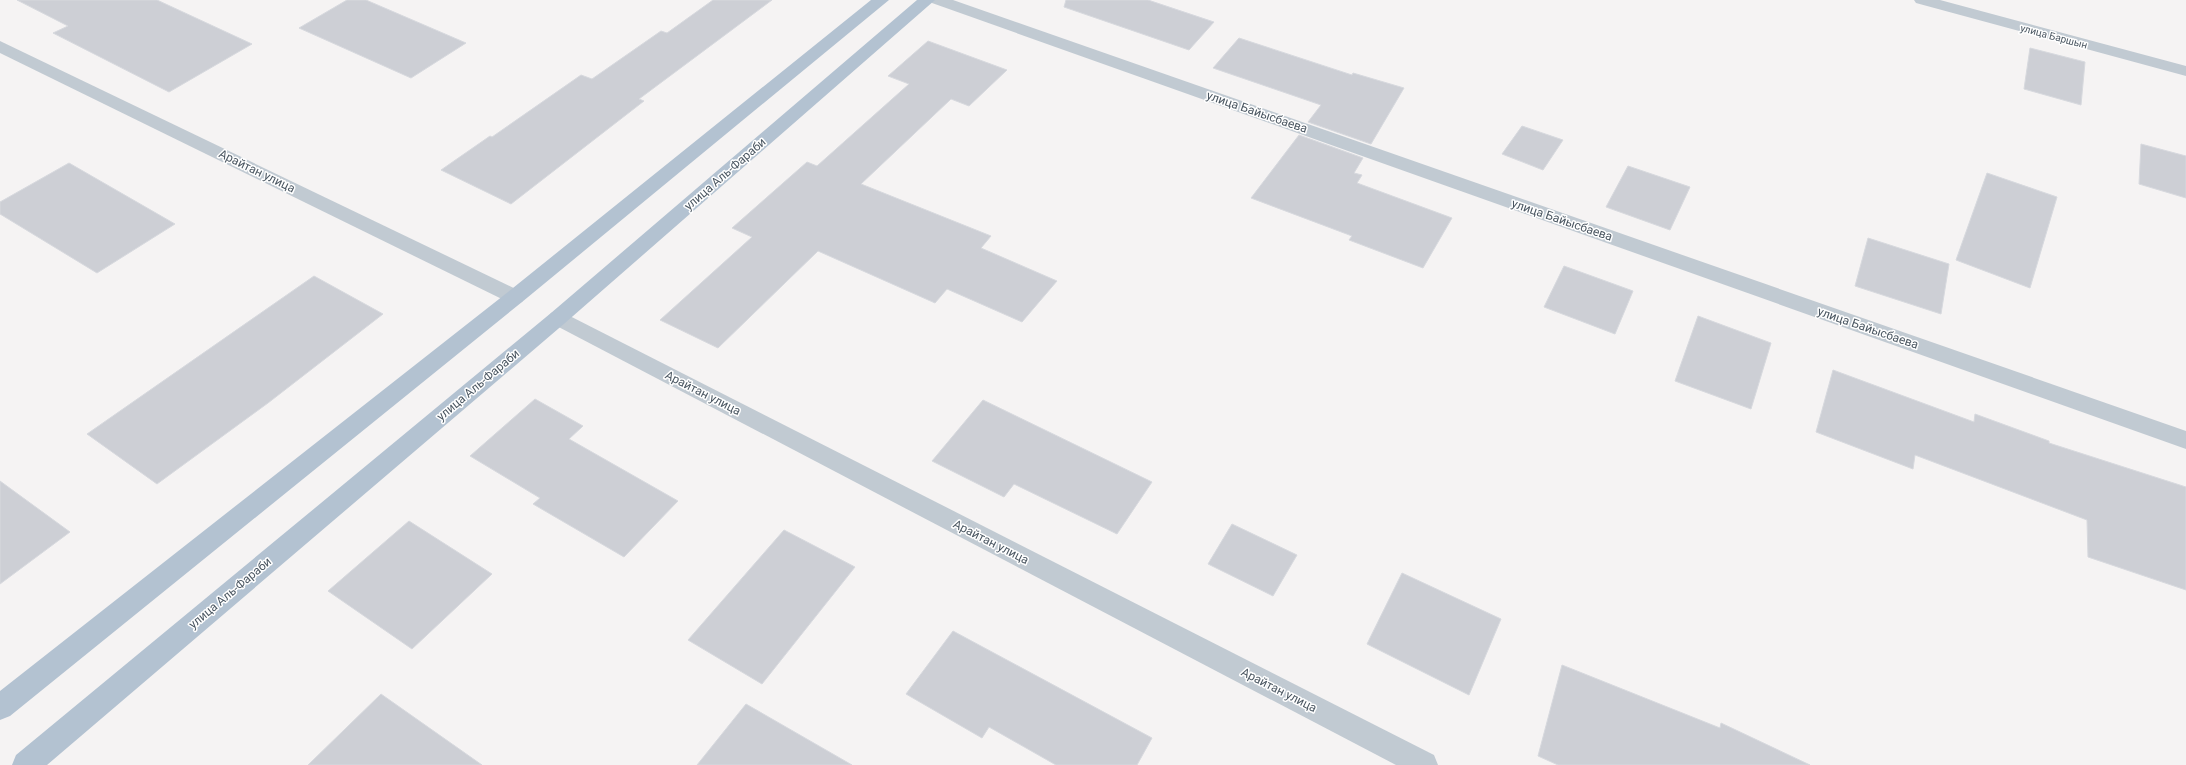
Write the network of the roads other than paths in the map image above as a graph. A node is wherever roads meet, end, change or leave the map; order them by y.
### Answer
1 (881, 0) edge
2 (927, 0) edge
3 (938, 0) edge
4 (1922, 0) edge
5 (0, 46) edge
6 (2186, 71) edge
7 (515, 297) junction
8 (558, 318) junction
9 (2186, 440) edge
10 (0, 707) edge
11 (26, 765) edge
12 (1424, 765) edge

1 - 7 main road
2 - 8 main road, улица Аль-Фараби
3 - 9 street, улица Байысбаева
4 - 6 street, улица Баршын
5 - 7 street, Арайтан улица
7 - 10 main road
8 - 11 main road, улица Аль-Фараби
8 - 12 street, Арайтан улица

